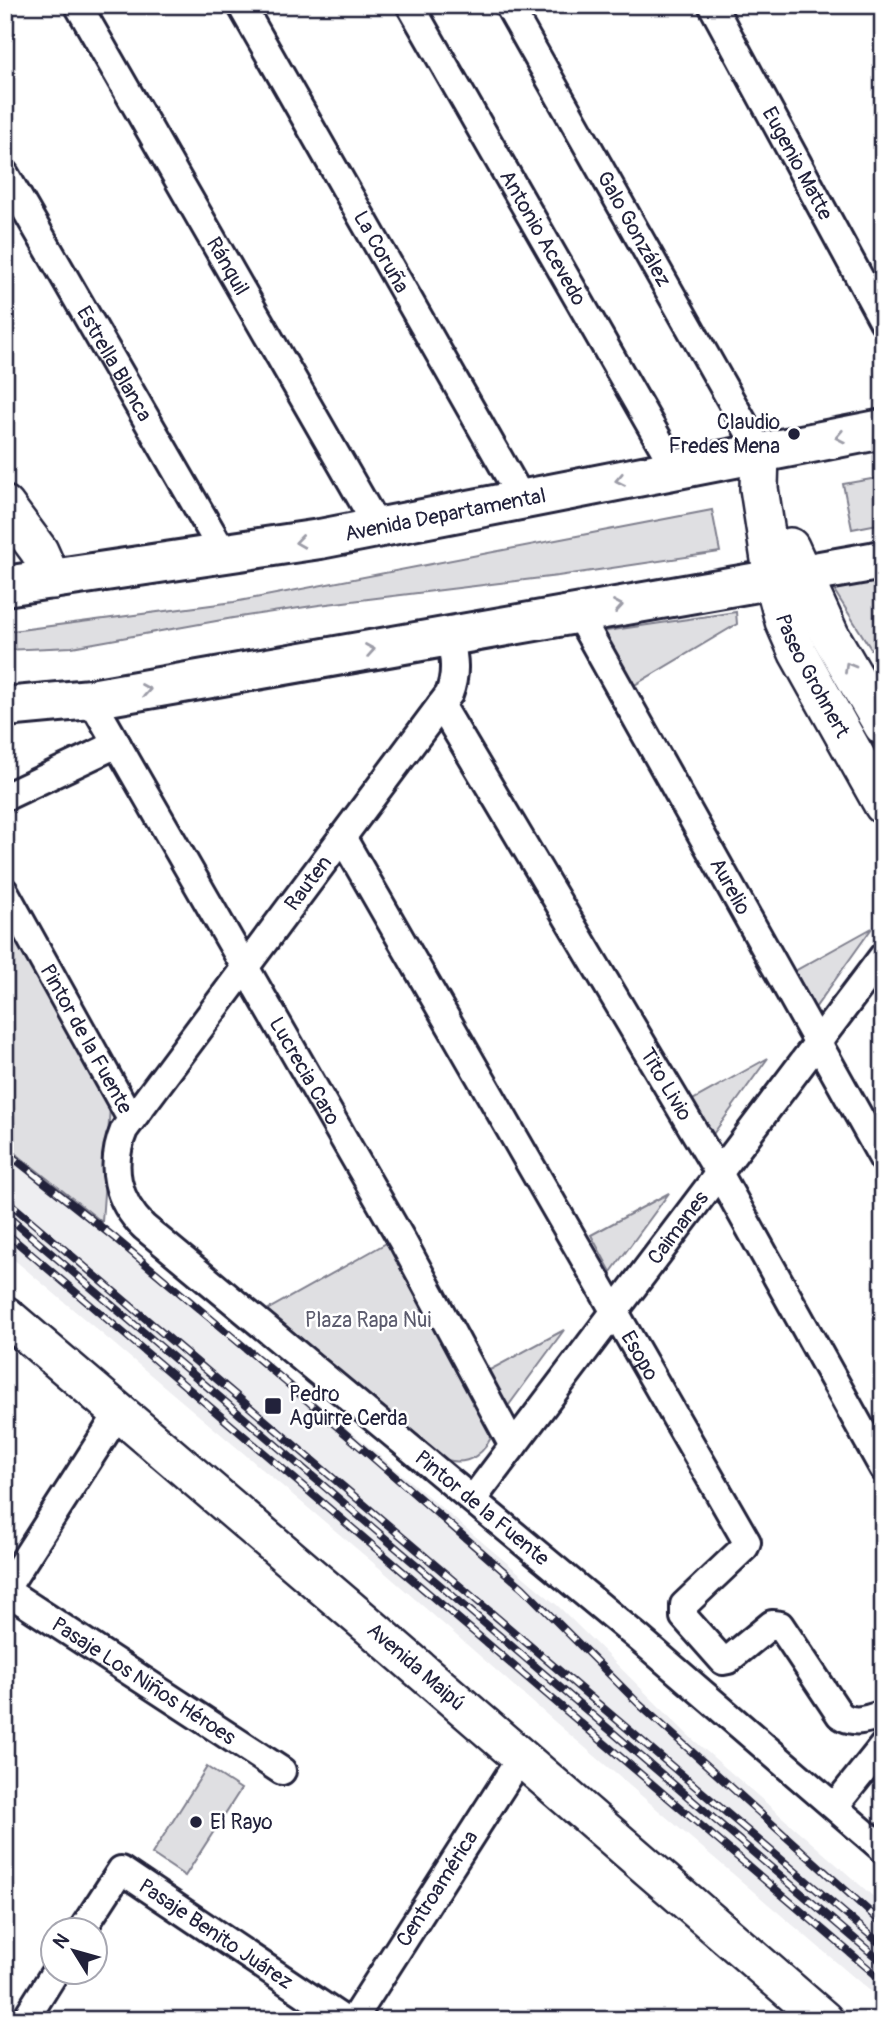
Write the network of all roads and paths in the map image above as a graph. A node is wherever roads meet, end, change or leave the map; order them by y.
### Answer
1 (78, 5) edge
2 (241, 5) edge
3 (410, 5) edge
4 (508, 5) edge
5 (712, 5) edge
6 (5, 174) edge
7 (883, 321) edge
8 (883, 429) edge
9 (760, 452) junction
10 (676, 470) junction
11 (522, 499) junction
12 (6, 504) edge
13 (377, 526) junction
14 (223, 552) junction
15 (883, 560) edge
16 (788, 576) junction
17 (52, 580) junction
18 (5, 586) edge
19 (578, 614) junction
20 (450, 636) junction
21 (91, 699) junction
22 (441, 705) junction
23 (5, 706) edge
24 (883, 726) edge
25 (117, 744) junction
26 (5, 797) edge
27 (883, 805) edge
28 (342, 837) junction
29 (5, 892) edge
30 (883, 956) edge
31 (245, 968) junction
32 (817, 1043) junction
33 (131, 1119) junction
34 (883, 1159) edge
35 (719, 1173) junction
36 (615, 1311) junction
37 (5, 1315) edge
38 (119, 1412) junction
39 (513, 1446) junction
40 (883, 1468) edge
41 (473, 1499) junction
42 (5, 1590) edge
43 (883, 1714) edge
44 (883, 1746) edge
45 (522, 1757) junction
46 (282, 1772) dead end
47 (835, 1806) junction
48 (883, 1849) edge
49 (91, 1916) edge
50 (46, 1986) edge
51 (25, 2020) edge
52 (344, 2020) edge
53 (353, 2020) edge
54 (824, 2020) edge

1 - 13 street, Ránquil
2 - 11 street, La Coruña
3 - 10 street, Antonio Acevedo
4 - 9 street, Galo González
5 - 7 street, Eugenio Matte
6 - 14 street, Estrella Blanca
8 -> 9 main road, Avenida Departamental
9 - 10 main road, Avenida Departamental
9 - 16 main road
10 -> 11 main road, Avenida Departamental
11 - 13 main road, Avenida Departamental
12 - 17 main road
13 -> 14 main road, Avenida Departamental
14 - 17 main road, Avenida Departamental
15 - 16 main road
19 -> 16 main road
24 -> 16 main road, Paseo Grohnert
16 - 27 main road, Paseo Grohnert
17 - 18 main road, Avenida Departamental
19 - 20 main road
19 - 32 street, Aurelio
21 -> 20 main road
20 - 22 street, Rauten
21 - 23 main road
21 - 25 street, Lucrecia Caro
22 - 28 street, Rauten
22 - 35 street, Tito Livio
25 - 26 street
25 - 31 street, Lucrecia Caro
28 - 31 street, Rauten
28 - 36 street, Esopo
29 - 33 street, Pintor de la Fuente
30 - 32 street, Caimanes
31 - 33 street, Rauten
31 - 39 street, Lucrecia Caro
32 - 34 street, Aurelio
32 - 35 street, Caimanes
33 - 41 street, Pintor de la Fuente
35 - 36 street, Caimanes
35 - 40 street, Tito Livio
36 - 39 street, Caimanes
36 - 43 street, Esopo
37 - 38 main road, Avenida Maipú
38 - 42 street
38 - 45 main road, Avenida Maipú
39 - 41 street, Caimanes
41 - 47 street, Pintor de la Fuente
42 - 46 street, Pasaje Los Niños Héroes
44 - 47 street
45 - 53 street, Centroamérica
45 - 54 main road, Avenida Maipú
47 - 48 street, Pintor de la Fuente
49 - 52 street, Pasaje Benito Juárez
50 - 51 street

